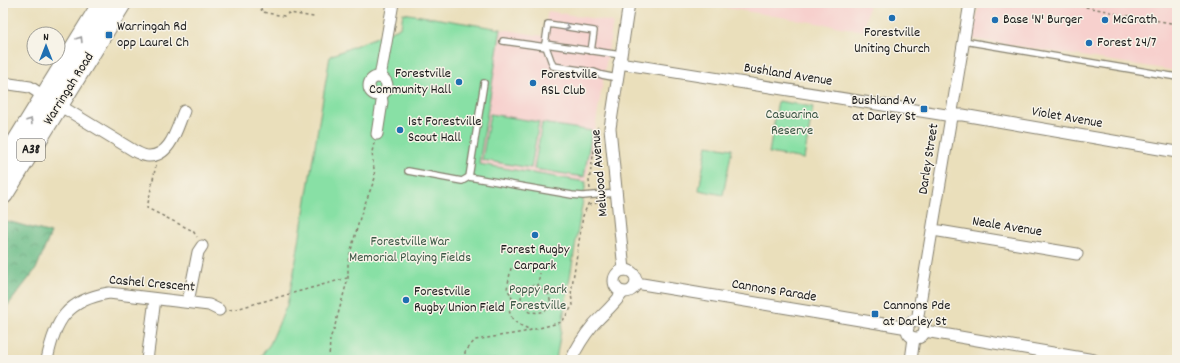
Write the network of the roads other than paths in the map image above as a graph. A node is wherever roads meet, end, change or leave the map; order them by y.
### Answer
1 (103, 3) edge
2 (121, 3) edge
3 (393, 3) edge
4 (629, 3) edge
5 (970, 3) edge
6 (503, 41) dead end
7 (964, 41) junction
8 (546, 46) junction
9 (591, 51) junction
10 (620, 59) junction
11 (1177, 77) edge
12 (617, 78) junction
13 (3, 83) edge
14 (484, 83) dead end
15 (52, 101) junction
16 (184, 111) dead end
17 (952, 115) junction
18 (377, 134) road end
19 (1177, 152) edge
20 (3, 165) edge
21 (408, 172) dead end
22 (469, 177) junction
23 (617, 193) junction
24 (3, 194) edge
25 (933, 230) junction
26 (202, 246) road end
27 (1077, 254) dead end
28 (624, 270) junction
29 (636, 283) junction
30 (623, 292) junction
31 (155, 299) junction
32 (188, 302) junction
33 (219, 310) road end
34 (918, 321) junction
35 (908, 328) junction
36 (924, 331) junction
37 (914, 338) junction
38 (47, 360) edge
39 (147, 360) edge
40 (571, 360) edge
41 (911, 360) edge
42 (1094, 360) edge

15 -> 1 highway, Warringah Road / A38
2 - 15 highway, Warringah Road / A38
3 - 18 street
4 - 10 street, Melwood Avenue
5 - 7 street, Darley Street
6 - 8 lane
7 - 11 lane
7 - 17 street, Darley Street
8 - 9 lane
8 -> 9 lane
8 - 12 lane
9 - 10 lane
10 - 12 street, Melwood Avenue
10 - 17 street, Bushland Avenue
12 - 23 street, Melwood Avenue
13 - 15 street
14 - 22 lane
15 - 16 street
20 -> 15 highway, Warringah Road / A38
15 - 24 highway, Warringah Road / A38
17 - 19 street, Violet Avenue
17 - 25 street, Darley Street
21 - 22 lane
22 - 23 lane
23 - 28 street, Melwood Avenue
25 - 27 street, Neale Avenue
25 - 34 street, Darley Street
26 - 32 street
28 - 29 street
28 - 30 street
29 - 30 street
29 - 35 street, Cannons Parade
30 - 40 street
31 - 32 street, Cashel Crescent
31 - 38 street, Cashel Crescent
31 - 39 street
32 - 33 street, Cashel Crescent
34 - 35 street
34 - 36 street
35 - 37 street
36 - 37 street
36 - 42 street
37 - 41 street

